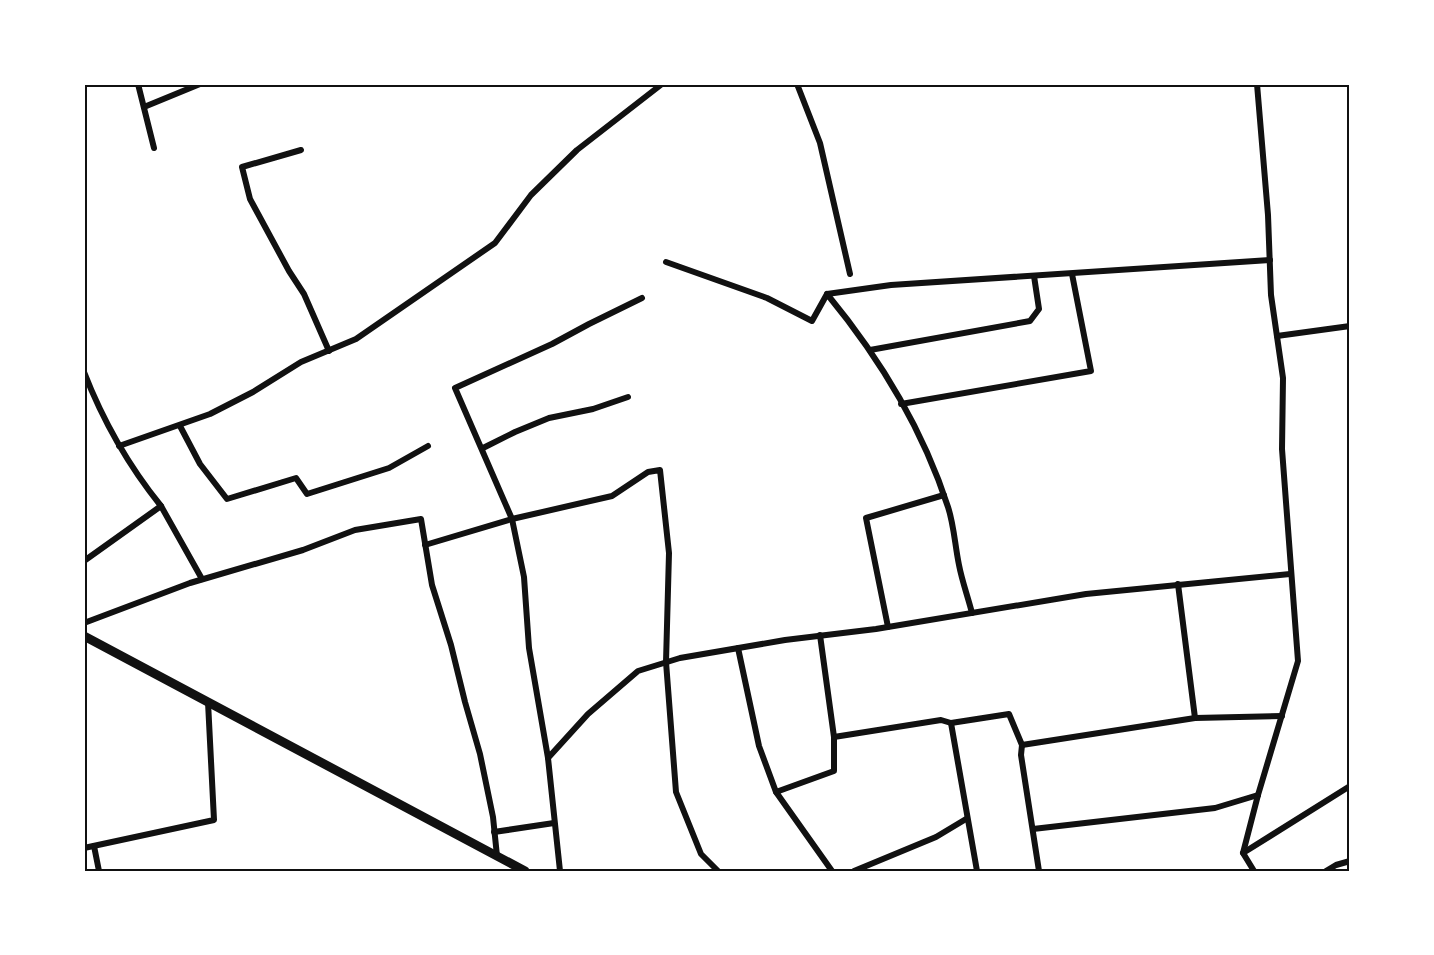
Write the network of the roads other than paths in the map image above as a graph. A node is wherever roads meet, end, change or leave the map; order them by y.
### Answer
1 (138, 84) edge
2 (200, 84) edge
3 (662, 84) edge
4 (797, 84) edge
5 (1257, 84) edge
6 (144, 107) junction
7 (154, 148) dead end
8 (301, 150) dead end
9 (1270, 260) junction
10 (666, 262) dead end
11 (850, 274) dead end
12 (1072, 274) junction
13 (1034, 276) junction
14 (827, 294) junction
15 (642, 298) dead end
16 (1350, 326) edge
17 (1277, 336) junction
18 (870, 350) junction
19 (328, 351) junction
20 (84, 372) edge
21 (628, 397) dead end
22 (901, 404) junction
23 (180, 426) junction
24 (119, 446) junction
25 (428, 446) dead end
26 (483, 448) junction
27 (944, 495) junction
28 (161, 506) junction
29 (512, 519) junction
30 (425, 545) junction
31 (84, 561) edge
32 (1290, 574) junction
33 (202, 579) junction
34 (1178, 584) junction
35 (972, 613) junction
36 (84, 623) edge
37 (888, 627) junction
38 (820, 635) junction
39 (84, 636) edge
40 (738, 648) junction
41 (666, 662) junction
42 (208, 702) junction
43 (1282, 716) junction
44 (1195, 718) junction
45 (951, 723) junction
46 (834, 737) junction
47 (1022, 745) junction
48 (548, 758) junction
49 (1350, 786) edge
50 (776, 792) junction
51 (1258, 795) junction
52 (966, 819) junction
53 (554, 823) junction
54 (1034, 829) junction
55 (494, 832) junction
56 (94, 846) junction
57 (84, 848) edge
58 (1244, 853) junction
59 (497, 856) junction
60 (1350, 861) edge
61 (99, 871) edge
62 (525, 871) edge
63 (560, 871) edge
64 (718, 871) edge
65 (832, 871) edge
66 (854, 871) edge
67 (977, 871) edge
68 (1039, 871) edge
69 (1254, 871) edge
70 (1326, 871) edge

1 - 6 street
2 - 6 street
3 - 19 street
4 - 11 street
5 - 9 street
6 - 7 street
8 - 19 street
9 - 12 street
9 - 17 street
10 - 14 street
12 - 13 street
12 - 22 street
13 - 14 street
13 - 18 street
14 - 18 street
15 - 26 street
16 - 17 street
17 - 32 street
18 - 22 street
19 - 23 street
20 - 24 street
21 - 26 street
22 - 27 street
23 - 24 street
23 - 25 street
24 - 28 street
26 - 29 street
27 - 35 street
27 - 37 street
28 - 31 street
28 - 33 street
29 - 30 street
29 - 41 street
29 - 48 street
30 - 33 street
30 - 55 street
32 - 34 street
32 - 43 street
33 - 36 street
34 - 35 street
34 - 44 street
35 - 37 street
37 - 38 street
38 - 40 street
38 - 46 street
39 - 42 main road
40 - 41 street
40 - 50 street
41 - 48 street
41 - 64 street
42 - 56 street
42 - 59 main road
43 - 44 street
43 - 51 street
44 - 47 street
45 - 46 street
45 - 47 street
45 - 52 street
46 - 50 street
47 - 54 street
48 - 53 street
49 - 58 street
50 - 65 street
51 - 54 street
51 - 58 street
52 - 66 street
52 - 67 street
53 - 55 street
53 - 63 street
54 - 68 street
55 - 59 street
56 - 57 street
56 - 61 street
58 - 69 street
59 - 62 main road
60 - 70 street

